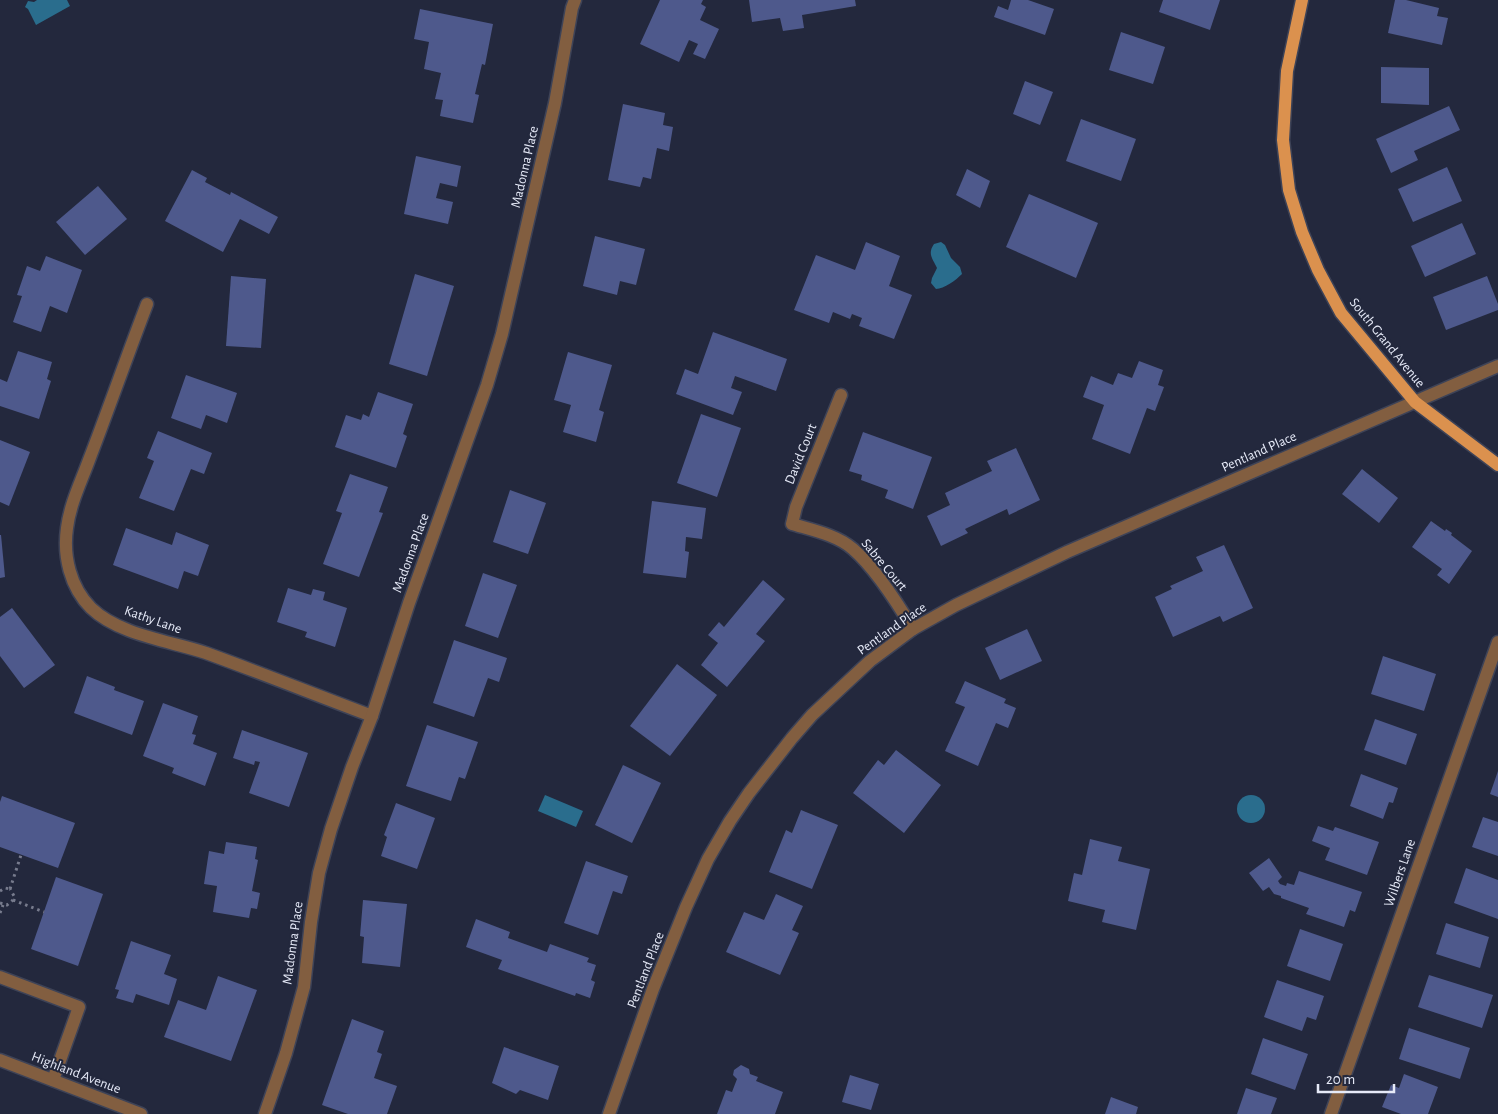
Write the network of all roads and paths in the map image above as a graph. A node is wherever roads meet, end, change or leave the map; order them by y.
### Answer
1 (575, 0) edge
2 (1302, 0) edge
3 (147, 304) dead end
4 (1498, 366) edge
5 (841, 395) dead end
6 (1415, 402) junction
7 (1498, 465) edge
8 (792, 524) joint
9 (913, 629) junction
10 (1498, 642) edge
11 (372, 716) junction
12 (21, 855) dead end
13 (10, 889) junction
14 (0, 890) edge
15 (13, 900) junction
16 (2, 904) edge
17 (44, 912) dead end
18 (0, 913) edge
19 (0, 977) edge
20 (0, 1060) edge
21 (53, 1080) junction
22 (140, 1114) edge
23 (265, 1114) edge
24 (609, 1114) edge
25 (1331, 1114) edge

1 - 11 street, Madonna Place
2 - 6 main road, South Grand Avenue
3 - 11 street, Kathy Lane
4 - 6 street, Pentland Place
5 - 8 street, David Court
6 - 7 main road, South Grand Avenue
6 - 9 street, Pentland Place
8 - 9 street, Sabre Court
9 - 24 street, Pentland Place
10 - 25 street, Wilbers Lane
11 - 23 street, Madonna Place
12 - 13 path
13 - 14 path
13 - 15 path
15 - 16 path
15 - 17 path
16 - 18 path
19 - 21 street
20 - 21 street, Highland Avenue
21 - 22 street, Highland Avenue

